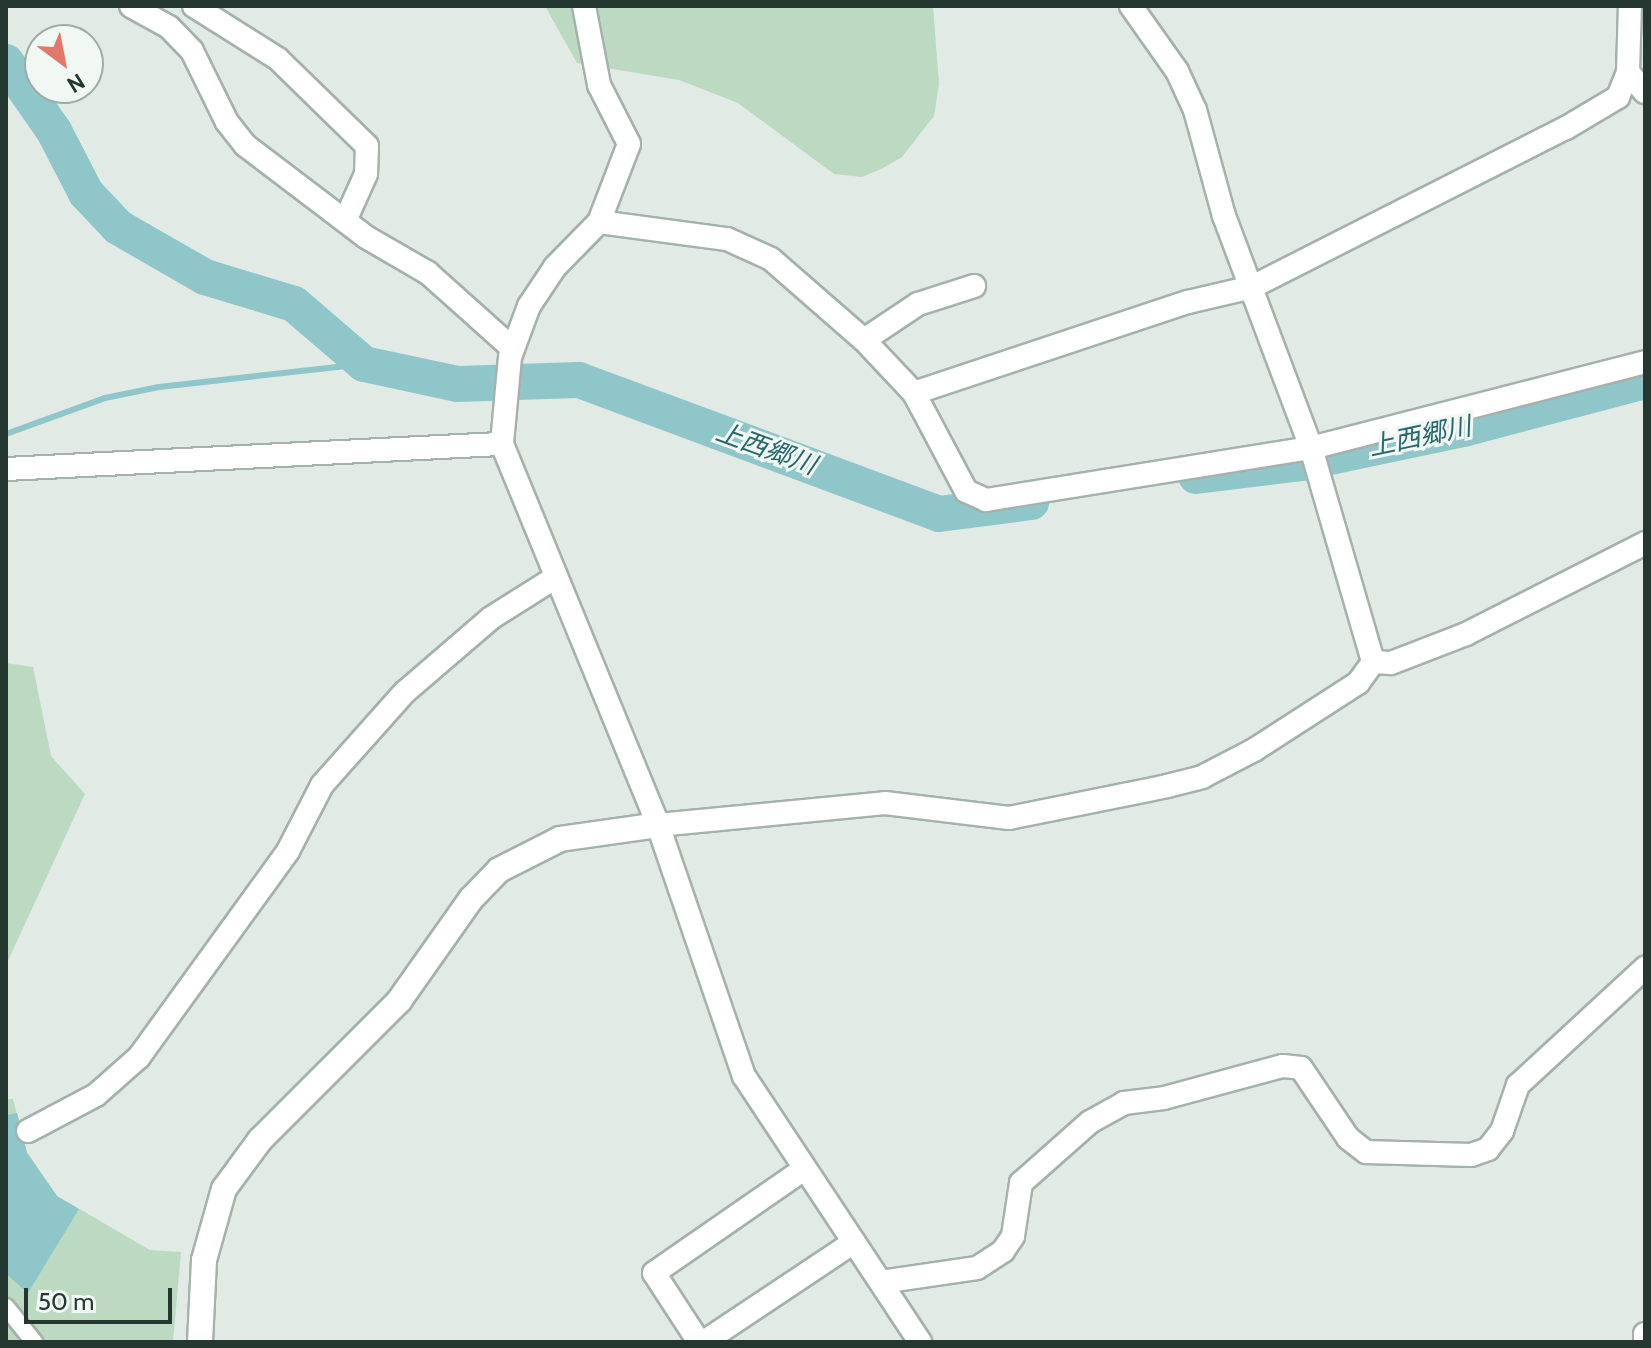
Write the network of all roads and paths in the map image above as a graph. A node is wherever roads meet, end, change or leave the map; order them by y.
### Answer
1 (131, 6) edge
2 (194, 6) edge
3 (584, 6) edge
4 (1131, 6) edge
5 (1630, 6) edge
6 (1628, 72) junction
7 (1645, 92) edge
8 (345, 221) junction
9 (599, 222) junction
10 (974, 286) dead end
11 (1252, 287) junction
12 (864, 340) junction
13 (511, 352) junction
14 (1645, 362) edge
15 (914, 393) junction
16 (502, 444) junction
17 (1311, 448) junction
18 (6, 469) edge
19 (1642, 550) edge
20 (556, 577) junction
21 (1373, 662) junction
22 (658, 825) junction
23 (1645, 968) edge
24 (28, 1131) dead end
25 (804, 1169) junction
26 (854, 1242) junction
27 (881, 1282) junction
28 (6, 1307) edge
29 (1645, 1334) edge
30 (34, 1342) edge
31 (200, 1342) edge
32 (702, 1342) edge
33 (920, 1342) edge
34 (1645, 1342) edge

1 - 8 street
2 - 8 street
3 - 9 street
4 - 11 street
5 - 6 street
6 - 7 street
6 - 11 street
8 - 13 street
9 - 12 street
9 - 13 street
10 - 12 street
11 - 15 street
11 - 17 street
12 - 15 street
13 - 16 street
14 - 17 street
15 - 17 street
16 - 18 street
16 - 20 street
17 - 21 street
19 - 21 street
20 - 22 street
20 - 24 street
21 - 22 street
22 - 25 street
22 - 31 street
23 - 27 street
25 - 26 street
25 - 32 street
26 - 27 street
26 - 32 street
27 - 33 street
28 - 30 street
29 - 34 street

